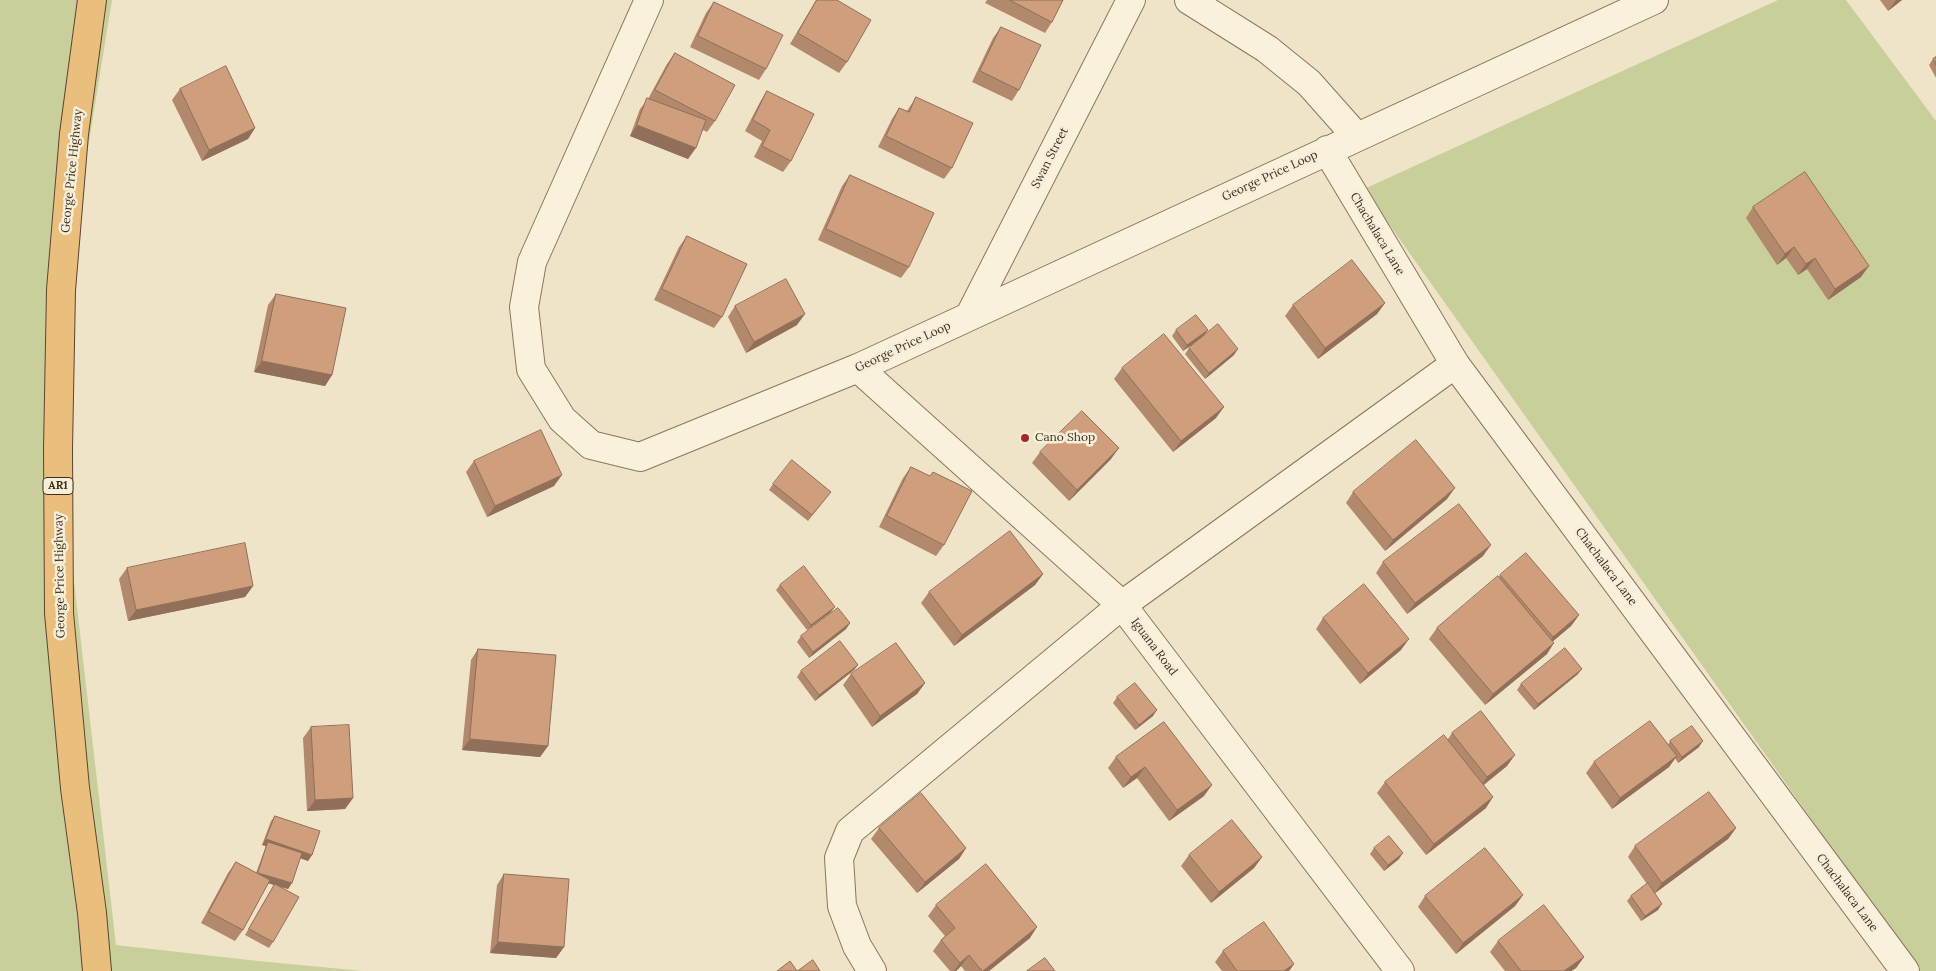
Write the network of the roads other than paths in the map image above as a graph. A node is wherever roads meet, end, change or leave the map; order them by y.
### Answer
1 (92, 0) edge
2 (649, 0) edge
3 (1131, 0) edge
4 (1189, 0) edge
5 (1654, 0) edge
6 (1357, 137) junction
7 (1327, 150) junction
8 (970, 315) junction
9 (1455, 364) junction
10 (858, 368) junction
11 (1122, 604) junction
12 (97, 971) edge
13 (872, 971) edge
14 (1400, 971) edge
15 (1905, 971) edge

1 - 12 highway, George Price Highway / AR1
2 - 10 street, George Price Loop
3 - 8 street, Swan Street
4 - 6 street
5 - 6 street, George Price Loop
6 - 7 street, George Price Loop
7 - 8 street, George Price Loop
7 - 9 street, Chachalaca Lane
8 - 10 street, George Price Loop
9 - 11 street
9 - 15 street, Chachalaca Lane
10 - 11 street, Iguana Road
11 - 13 street
11 - 14 street, Iguana Road

